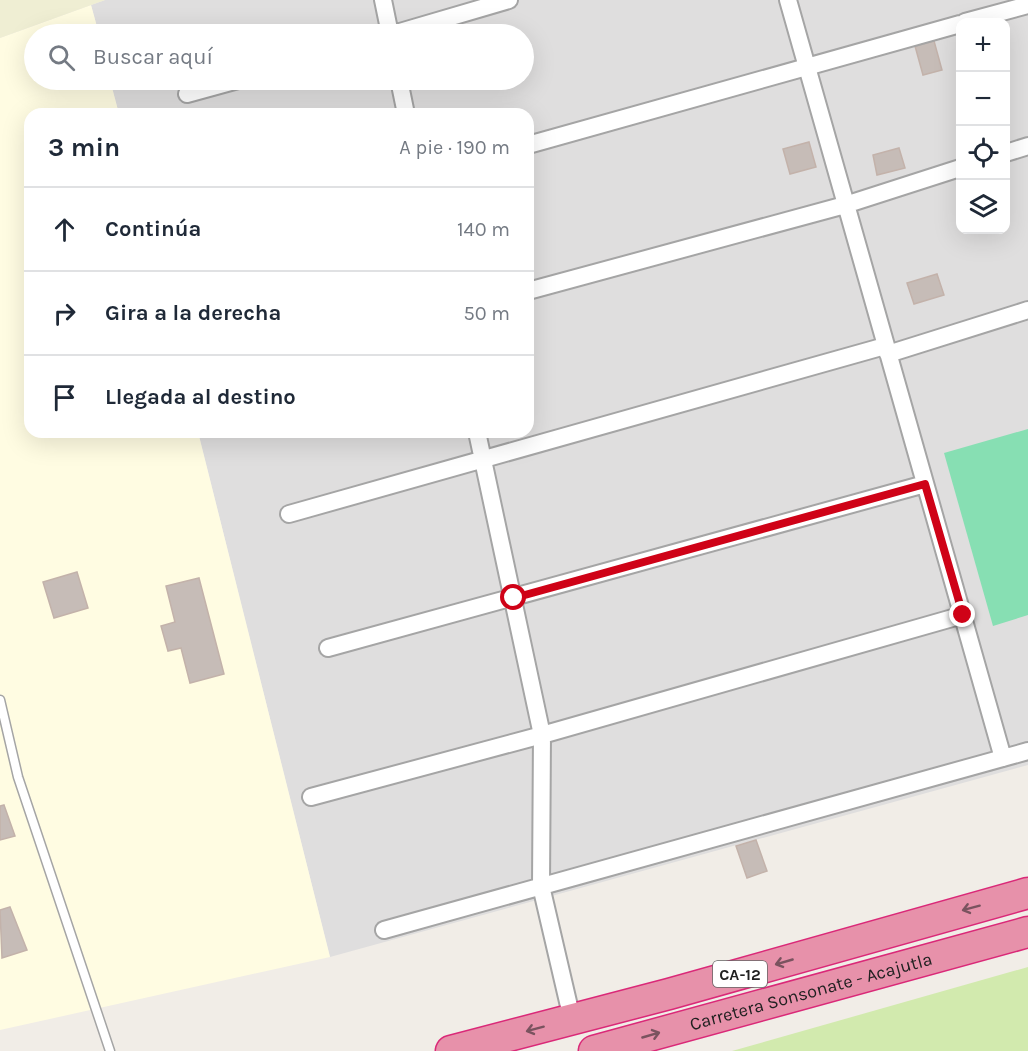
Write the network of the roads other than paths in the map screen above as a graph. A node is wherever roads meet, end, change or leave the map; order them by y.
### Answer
1 (383, 0) edge
2 (509, 0) edge
3 (788, 0) edge
4 (1028, 5) edge
5 (980, 18) edge
6 (389, 24) edge
7 (426, 24) edge
8 (956, 25) edge
9 (806, 67) junction
10 (201, 90) edge
11 (401, 90) edge
12 (187, 94) dead end
13 (405, 108) edge
14 (534, 143) edge
15 (1028, 146) edge
16 (1010, 151) edge
17 (956, 169) edge
18 (845, 204) junction
19 (534, 289) edge
20 (1028, 310) edge
21 (886, 350) junction
22 (478, 438) edge
23 (483, 461) junction
24 (925, 484) junction
25 (289, 514) dead end
26 (514, 598) junction
27 (963, 615) junction
28 (328, 648) dead end
29 (0, 700) edge
30 (542, 735) junction
31 (1028, 751) edge
32 (1003, 758) junction
33 (311, 797) dead end
34 (541, 886) junction
35 (1028, 893) edge
36 (384, 930) dead end
37 (1028, 932) edge
38 (572, 1019) junction
39 (110, 1051) edge
40 (451, 1051) edge
41 (594, 1051) edge

1 - 6 street
2 - 7 street
3 - 9 street
4 - 5 street
8 - 9 street
9 - 14 street
9 - 18 street
10 - 12 street
11 - 13 street
15 - 16 street
17 - 18 street
18 - 19 street
18 - 21 street
20 - 21 street
21 - 23 street
21 - 24 street
22 - 23 street
23 - 25 street
23 - 26 street
24 - 26 street
24 - 27 street
26 - 28 street
26 - 30 street
27 - 30 street
27 - 32 street
29 - 39 lane
30 - 33 street
30 - 34 street
31 - 32 street
32 - 34 street
34 - 36 street
34 - 38 street
35 -> 38 highway, Carretera Sonsonate - Acajutla / CA-12
41 -> 37 highway, Carretera Sonsonate - Acajutla / CA-12
38 -> 40 highway, Carretera Sonsonate - Acajutla / CA-12

